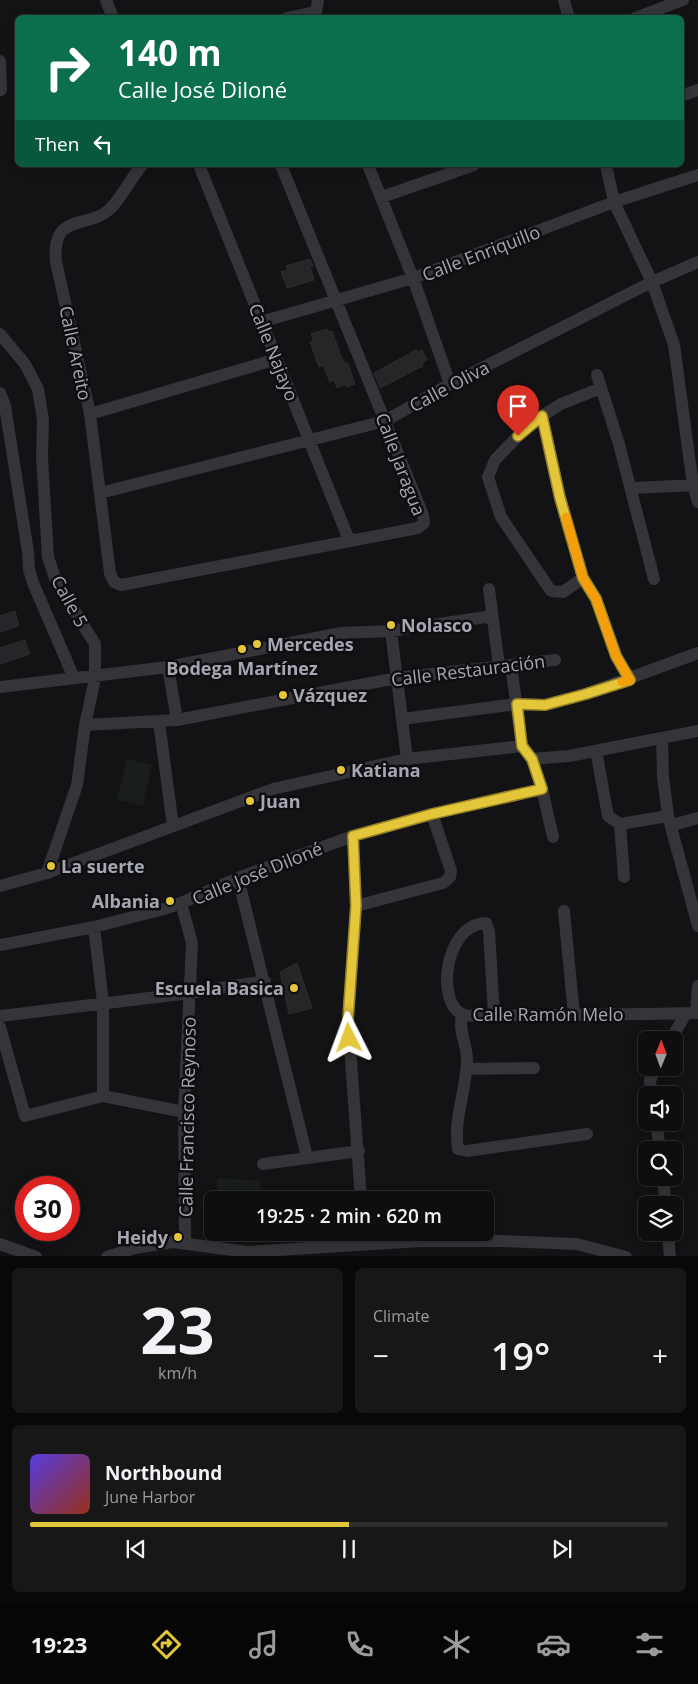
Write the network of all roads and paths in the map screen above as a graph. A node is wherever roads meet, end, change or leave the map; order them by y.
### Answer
1 (106, 0) edge
2 (564, 0) edge
3 (683, 0) edge
4 (316, 10) edge
5 (112, 15) edge
6 (297, 15) edge
7 (568, 15) edge
8 (643, 15) edge
9 (0, 61) edge
10 (1, 90) edge
11 (698, 90) edge
12 (684, 95) edge
13 (141, 167) edge
14 (200, 167) edge
15 (282, 167) edge
16 (369, 167) edge
17 (468, 167) edge
18 (606, 167) edge
19 (698, 175) edge
20 (382, 196) junction
21 (614, 202) junction
22 (698, 262) edge
23 (412, 278) junction
24 (652, 282) junction
25 (335, 300) junction
26 (261, 322) junction
27 (0, 334) edge
28 (276, 359) junction
29 (597, 375) dead end
30 (450, 384) junction
31 (602, 388) junction
32 (0, 393) edge
33 (90, 414) junction
34 (542, 416) junction
35 (385, 421) junction
36 (310, 438) junction
37 (695, 485) edge
38 (632, 488) junction
39 (100, 493) junction
40 (698, 502) edge
41 (349, 540) junction
42 (583, 578) junction
43 (654, 579) dead end
44 (114, 582) joint
45 (488, 589) dead end
46 (492, 619) junction
47 (391, 630) junction
48 (698, 653) edge
49 (555, 660) dead end
50 (505, 666) junction
51 (168, 667) junction
52 (95, 676) junction
53 (74, 678) junction
54 (397, 678) junction
55 (630, 680) junction
56 (0, 687) edge
57 (517, 704) junction
58 (402, 719) junction
59 (177, 720) junction
60 (159, 722) junction
61 (85, 725) junction
62 (698, 731) edge
63 (662, 739) junction
64 (522, 746) junction
65 (596, 751) junction
66 (532, 759) junction
67 (407, 760) junction
68 (542, 789) junction
69 (432, 814) junction
70 (698, 818) edge
71 (670, 821) junction
72 (620, 824) junction
73 (173, 826) junction
74 (353, 836) junction
75 (553, 837) dead end
76 (47, 873) junction
77 (624, 877) dead end
78 (238, 878) junction
79 (693, 885) edge
80 (0, 886) edge
81 (181, 903) junction
82 (356, 906) junction
83 (564, 911) dead end
84 (94, 926) junction
85 (698, 926) edge
86 (0, 945) edge
87 (265, 981) junction
88 (698, 986) edge
89 (190, 993) junction
90 (103, 1002) junction
91 (694, 1013) edge
92 (464, 1015) junction
93 (494, 1015) junction
94 (574, 1015) junction
95 (0, 1016) edge
96 (0, 1026) edge
97 (679, 1031) edge
98 (534, 1068) dead end
99 (466, 1069) junction
100 (103, 1096) junction
101 (184, 1112) junction
102 (587, 1134) dead end
103 (359, 1151) junction
104 (307, 1157) junction
105 (263, 1164) dead end
106 (361, 1191) edge
107 (345, 1241) edge
108 (367, 1241) edge
109 (669, 1241) edge
110 (186, 1243) junction
111 (0, 1244) edge
112 (387, 1250) edge
113 (36, 1256) edge
114 (107, 1256) edge
115 (626, 1256) edge
116 (670, 1256) edge

1 - 5 street
2 - 7 street
3 - 8 street
4 - 6 street
9 - 10 street
11 - 12 street
13 - 33 street, Calle Areito
14 - 26 street, Calle Najayo
15 - 25 street, Calle Jaragua
16 - 20 street
17 - 20 street
18 - 21 street
19 - 21 street, Calle Enriquillo
20 - 23 street
21 - 23 street, Calle Enriquillo
21 - 24 street
22 - 24 street, Calle Oliva
23 - 25 street, Calle Enriquillo
23 - 30 street
24 - 30 street, Calle Oliva
24 - 37 street
25 - 26 street, Calle Enriquillo
25 - 35 street, Calle Jaragua
26 - 28 street, Calle Najayo
27 - 52 street, Calle 5
28 - 33 street
28 - 36 street, Calle Najayo
29 - 31 street
30 - 35 street, Calle Oliva
31 - 34 street
31 - 38 street
32 - 53 street
33 - 39 street, Calle Areito
34 - 42 street
34 - 42 street
35 - 36 street, Calle Oliva
35 - 41 street, Calle Jaragua
36 - 39 street, Calle Oliva
36 - 41 street, Calle Najayo
37 - 38 street
37 - 40 street
38 - 43 street
39 - 44 street, Calle Areito
41 - 44 street, Calle Jaragua
42 - 55 street
45 - 46 street
46 - 47 street
46 - 50 street
47 - 51 street
47 - 54 street
48 - 55 street
49 - 50 street, Calle Restauración
50 - 54 street, Calle Restauración
50 - 57 street
51 - 52 street
51 - 59 street
52 - 53 street
52 - 61 street, Calle 5
53 - 56 street
54 - 58 street
54 - 59 street, Calle Restauración
55 - 57 street
57 - 58 street
57 - 64 street
58 - 67 street
59 - 60 street, Calle Restauración
60 - 61 street, Calle Restauración
60 - 73 street
61 - 76 street, Calle 5
62 - 63 street
63 - 65 street
63 - 71 street
64 - 66 street
64 - 67 street
65 - 66 street
65 - 72 street
66 - 68 street
67 - 73 street
68 - 69 street, Calle José Diloné
68 - 75 street
69 - 74 street, Calle José Diloné
69 - 82 street
70 - 71 street
71 - 72 street
71 - 79 street
72 - 77 street
73 - 76 street
74 - 78 street, Calle José Diloné
74 - 82 street
76 - 80 street
78 - 81 street, Calle José Diloné
78 - 87 street
79 - 85 street
81 - 84 street, Calle José Diloné
81 - 89 street, Calle Francisco Reynoso
82 - 103 street
83 - 94 street
84 - 86 street, Calle José Diloné
84 - 90 street
87 - 89 street
87 - 104 street
88 - 91 street
89 - 90 street
89 - 101 street, Calle Francisco Reynoso
90 - 95 street
90 - 100 street
91 - 94 street, Calle Ramón Melo
91 - 97 street
92 - 93 street, Calle Ramón Melo
92 - 93 street, Calle Ramón Melo
92 - 99 street
93 - 94 street, Calle Ramón Melo
96 - 100 street
98 - 99 street
99 - 102 street
100 - 101 street
101 - 110 street, Calle Francisco Reynoso
103 - 104 street
103 - 106 street
104 - 105 street
107 - 110 street
108 - 112 street
109 - 116 street
110 - 114 street
111 - 113 street
112 - 115 street

